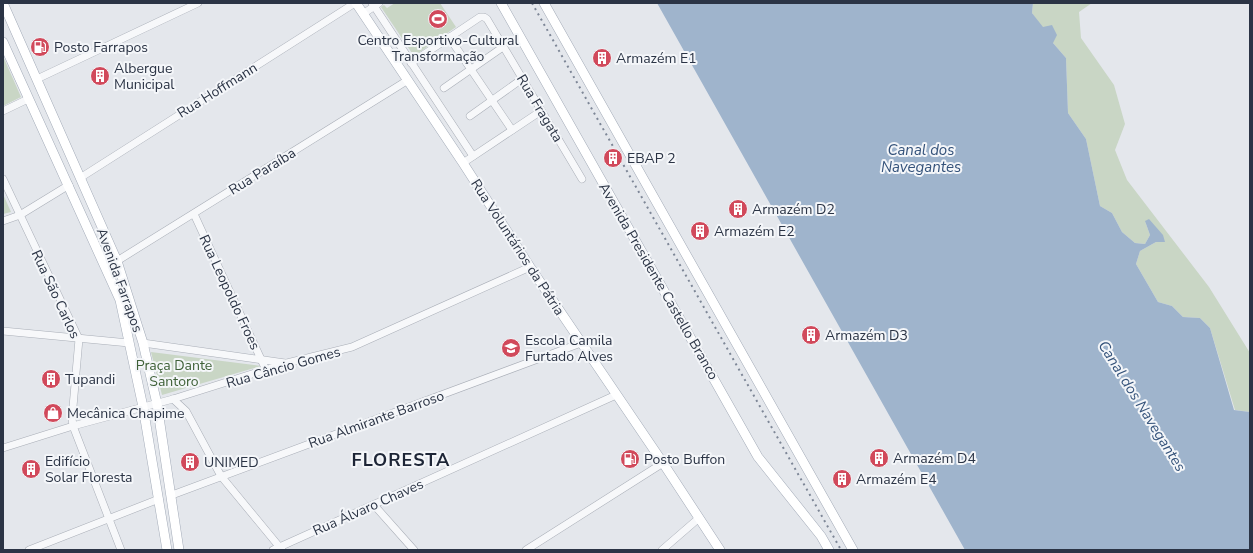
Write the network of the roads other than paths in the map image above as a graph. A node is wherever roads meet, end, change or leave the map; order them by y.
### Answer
1 (3, 3) edge
2 (198, 3) edge
3 (355, 3) edge
4 (501, 3) edge
5 (544, 3) edge
6 (375, 4) edge
7 (363, 14) junction
8 (449, 37) junction
9 (3, 43) edge
10 (503, 47) junction
11 (411, 63) junction
12 (470, 69) junction
13 (37, 79) junction
14 (522, 79) junction
15 (408, 80) junction
16 (444, 88) dead end
17 (28, 99) junction
18 (492, 100) junction
19 (3, 111) edge
20 (540, 111) junction
21 (470, 116) dead end
22 (512, 130) junction
23 (473, 156) junction
24 (463, 163) junction
25 (80, 178) junction
26 (3, 179) edge
27 (582, 179) dead end
28 (68, 185) junction
29 (194, 214) junction
30 (20, 215) junction
31 (3, 221) edge
32 (117, 261) junction
33 (530, 267) junction
34 (3, 331) edge
35 (79, 339) junction
36 (129, 343) junction
37 (143, 343) junction
38 (581, 343) junction
39 (261, 359) junction
40 (287, 363) junction
41 (266, 370) junction
42 (616, 395) junction
43 (174, 399) junction
44 (157, 404) junction
45 (143, 407) junction
46 (73, 426) junction
47 (3, 448) edge
48 (663, 463) junction
49 (220, 476) junction
50 (172, 495) junction
51 (159, 500) junction
52 (374, 505) junction
53 (699, 518) junction
54 (110, 520) junction
55 (279, 549) edge
56 (29, 550) edge
57 (121, 550) edge
58 (167, 550) edge
59 (180, 550) edge
60 (414, 550) edge
61 (526, 550) edge
62 (662, 550) edge
63 (720, 550) edge
64 (829, 550) edge
65 (853, 550) edge

1 - 13 main road, Avenida Farrapos
2 - 13 street
3 - 7 main road, Rua Voluntários da Pátria
3 - 25 street, Rua Hoffmann
4 - 64 main road, Avenida Presidente Castello Branco
5 - 65 main road
6 - 7 street
6 - 11 street
7 - 15 main road, Rua Voluntários da Pátria
8 - 10 street, Rua Fragata
8 - 11 street
8 - 12 street
9 - 17 main road, Avenida Farrapos
10 - 12 street
10 - 14 street, Rua Fragata
11 - 23 street
12 - 16 street
12 - 18 street
13 - 25 main road, Avenida Farrapos
14 - 18 street
14 - 20 street, Rua Fragata
15 - 24 main road, Rua Voluntários da Pátria
15 - 29 street, Rua Paraíba
17 - 19 street
17 - 28 main road, Avenida Farrapos
18 - 21 street
18 - 22 street
20 - 22 street
20 - 27 street, Rua Fragata
22 - 23 street
23 - 24 street
24 - 33 main road, Rua Voluntários da Pátria
25 - 32 main road, Avenida Farrapos
26 - 30 street, Rua São Carlos
28 - 30 street
28 - 36 main road, Avenida Farrapos
29 - 32 street, Rua Paraíba
29 - 39 street, Rua Leopoldo Froes
30 - 31 street
30 - 35 street, Rua São Carlos
32 - 37 main road, Avenida Farrapos
33 - 38 main road, Rua Voluntários da Pátria
33 - 40 street, Rua Câncio Gomes
34 - 35 street
35 - 36 street
35 - 46 street, Rua São Carlos
36 - 45 main road, Avenida Farrapos
37 - 39 street
37 - 44 main road, Avenida Farrapos
38 - 42 main road, Rua Voluntários da Pátria
38 - 49 street, Rua Almirante Barroso
39 - 40 street
39 - 41 street, Rua Leopoldo Froes
40 - 41 street, Rua Câncio Gomes
41 - 43 street, Rua Câncio Gomes
42 - 48 main road, Rua Voluntários da Pátria
42 - 52 street, Rua Álvaro Chaves
43 - 44 street, Rua Câncio Gomes
43 - 49 street
44 - 45 street, Rua Câncio Gomes
44 - 50 main road, Avenida Farrapos
45 - 46 street, Rua Câncio Gomes
45 - 51 main road, Avenida Farrapos
46 - 47 street, Rua Câncio Gomes
46 - 54 street, Rua São Carlos
48 - 53 main road, Rua Voluntários da Pátria
48 - 61 street
49 - 50 street, Rua Almirante Barroso
49 - 55 street
50 - 59 main road, Avenida Farrapos
51 - 54 street
51 - 58 main road, Avenida Farrapos
52 - 55 street, Rua Álvaro Chaves
52 - 60 street
53 - 62 street
53 - 63 main road, Rua Voluntários da Pátria
54 - 56 street
54 - 57 street, Rua São Carlos

